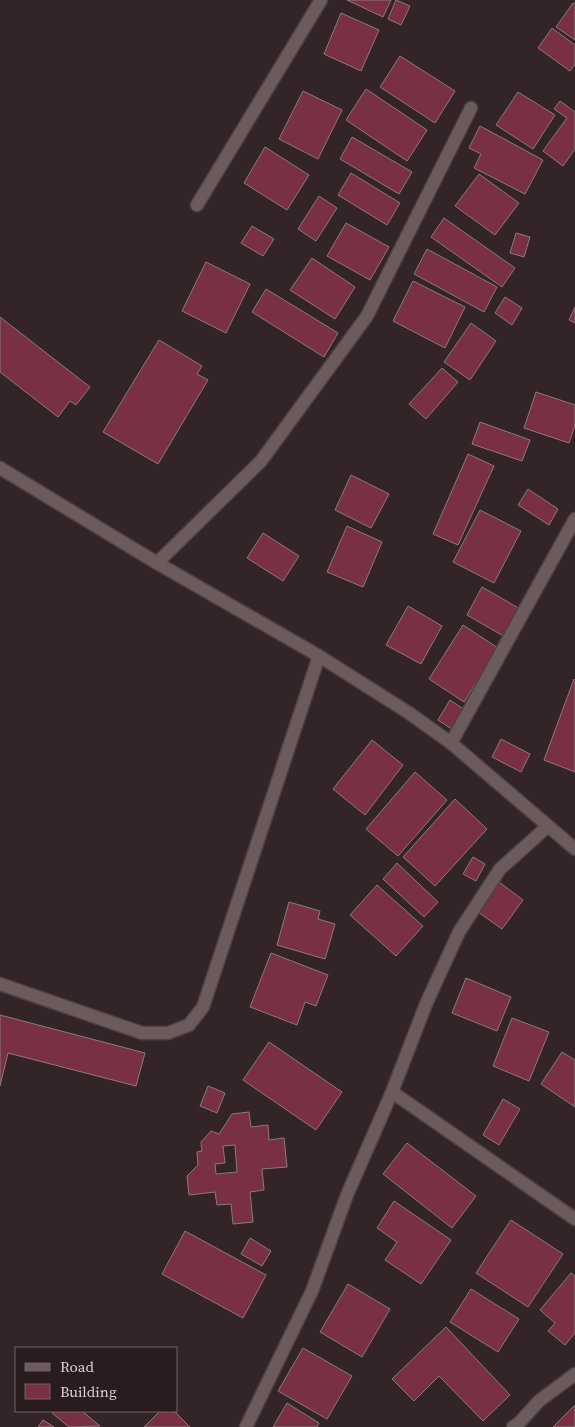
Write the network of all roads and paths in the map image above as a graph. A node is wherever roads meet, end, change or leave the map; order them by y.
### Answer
1 (321, 0) edge
2 (471, 108) dead end
3 (197, 205) dead end
4 (0, 468) edge
5 (575, 519) edge
6 (157, 563) junction
7 (319, 656) junction
8 (451, 742) junction
9 (548, 826) junction
10 (575, 849) edge
11 (0, 984) edge
12 (392, 1092) junction
13 (575, 1219) edge
14 (575, 1374) edge
15 (246, 1427) edge
16 (513, 1427) edge

1 - 3 street
2 - 6 street
4 - 6 street
5 - 8 street
6 - 7 street
7 - 8 street
7 - 11 street
8 - 9 street
9 - 10 street
9 - 12 street
12 - 13 street
12 - 15 street
14 - 16 street

